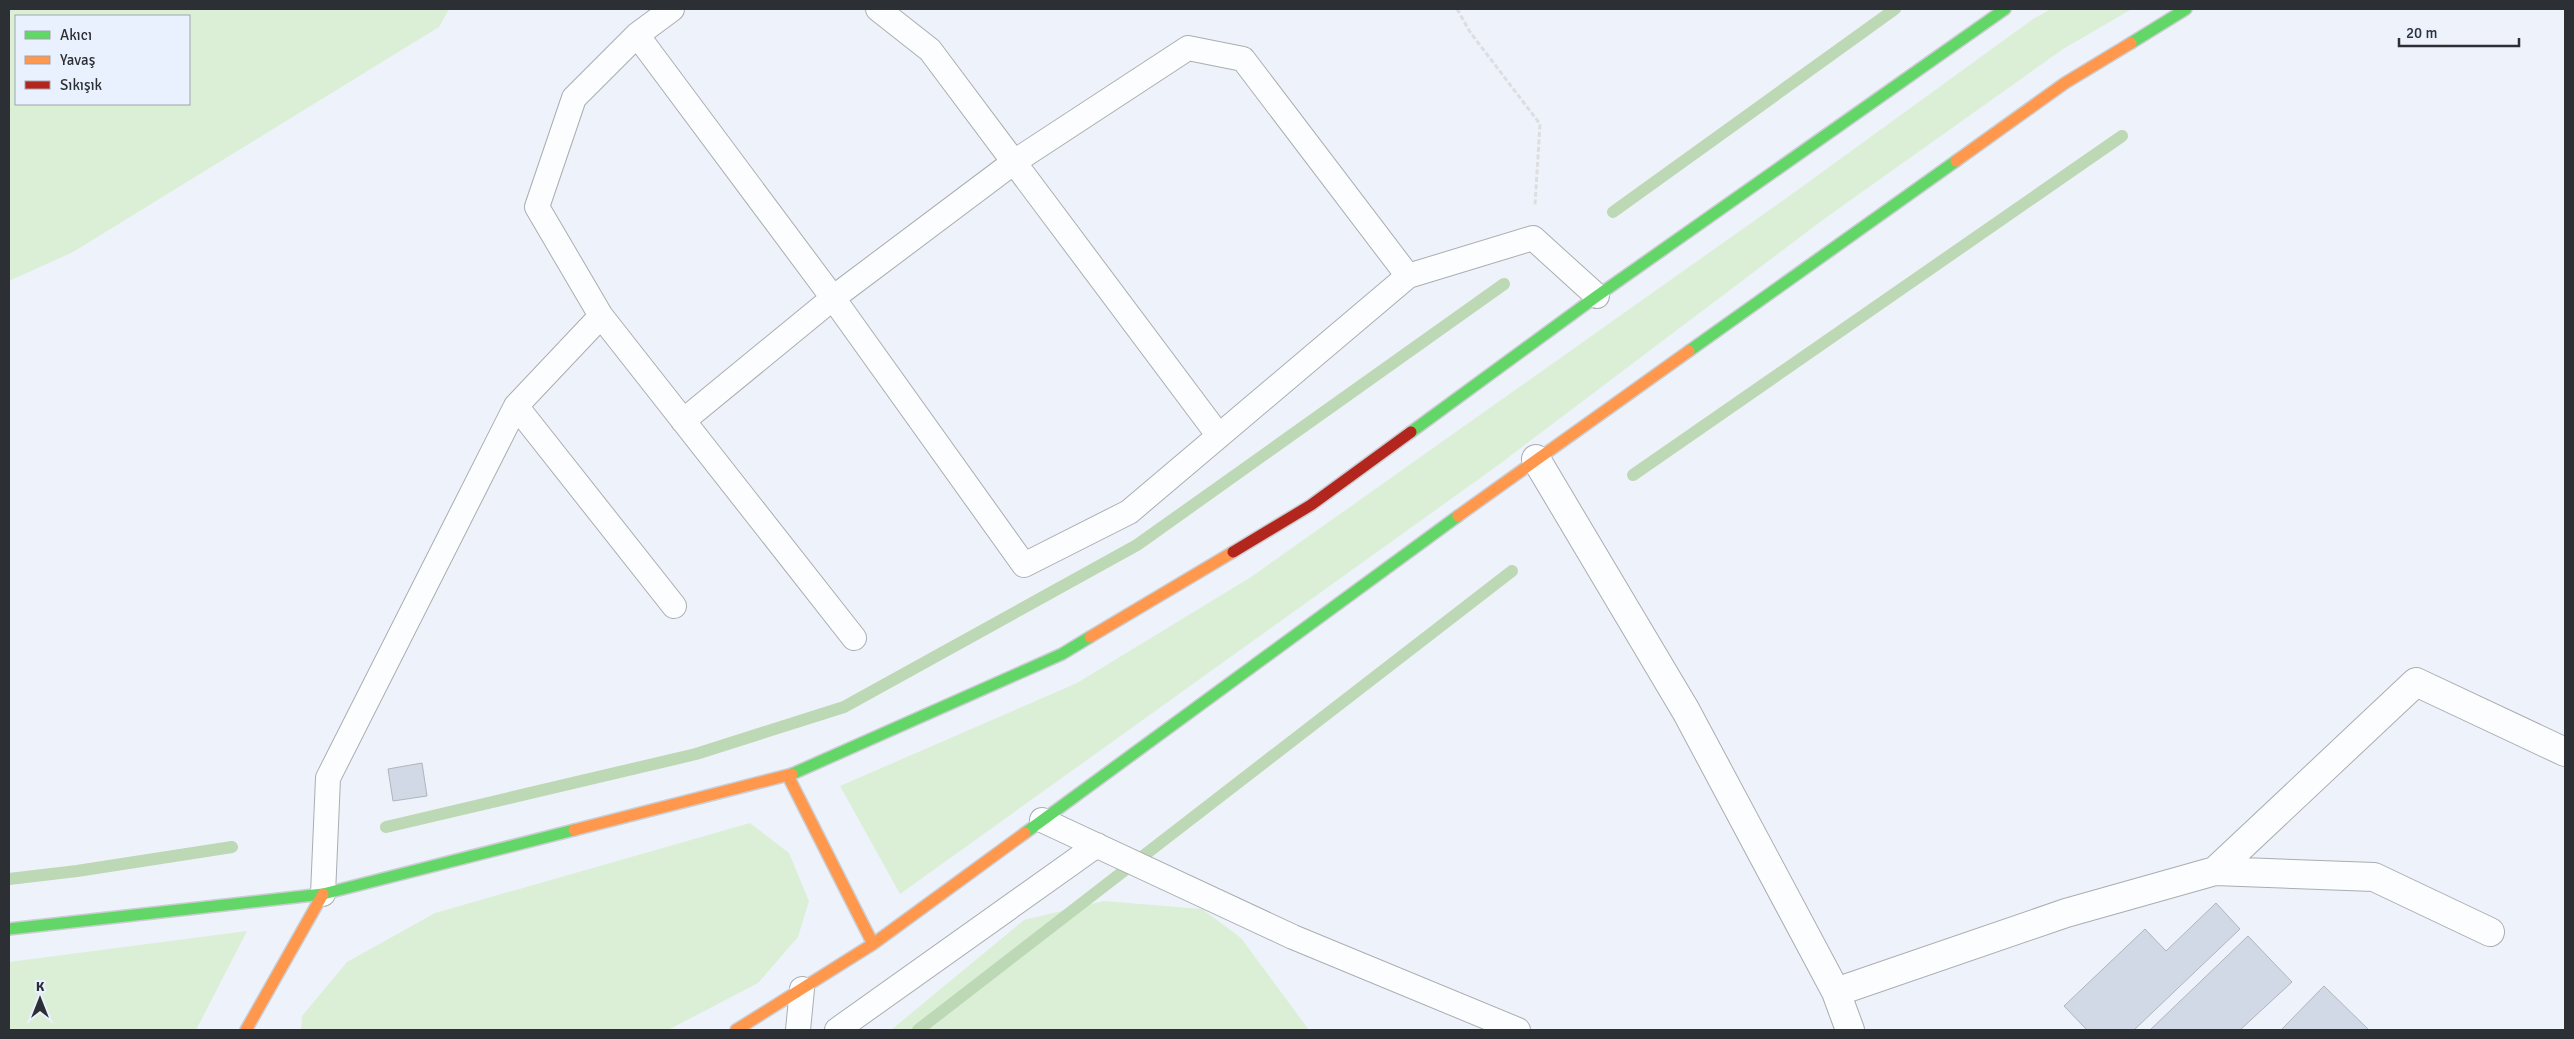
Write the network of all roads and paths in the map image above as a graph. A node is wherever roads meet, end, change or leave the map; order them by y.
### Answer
1 (672, 9) edge
2 (878, 9) edge
3 (1457, 9) edge
4 (2006, 9) edge
5 (2186, 9) edge
6 (637, 35) junction
7 (1014, 162) junction
8 (1534, 238) junction
9 (1408, 276) junction
10 (1597, 296) junction
11 (833, 298) junction
12 (601, 316) junction
13 (516, 406) junction
14 (683, 420) junction
15 (1219, 436) junction
16 (1536, 458) junction
17 (674, 606) dead end
18 (854, 638) dead end
19 (2565, 752) edge
20 (788, 776) junction
21 (1042, 820) junction
22 (1097, 846) junction
23 (2215, 872) junction
24 (323, 894) junction
25 (9, 929) edge
26 (2490, 932) dead end
27 (873, 944) junction
28 (802, 989) junction
29 (1836, 992) junction
30 (246, 1030) edge
31 (736, 1030) edge
32 (798, 1030) edge
33 (837, 1030) edge
34 (1518, 1030) edge
35 (1850, 1030) edge

1 - 6 lane
2 - 7 lane
3 - 8 path
4 - 10 highway
5 - 16 highway
6 - 11 lane
6 - 12 lane
7 - 9 lane
7 - 11 lane
7 - 15 lane
8 - 9 lane
8 - 10 lane
9 - 15 lane
10 - 20 highway
11 - 14 lane
11 - 15 lane
12 - 13 lane
12 - 14 lane
13 - 17 lane
13 - 24 lane
14 - 18 lane
16 - 21 highway
16 - 29 street
19 - 23 street
20 - 24 highway
20 - 27 highway
21 - 22 lane
21 - 27 highway
22 - 33 lane
22 - 34 lane
23 - 26 street
23 - 29 street
24 - 25 highway
24 - 30 highway
27 - 28 highway
28 - 31 highway
28 - 32 lane
29 - 35 street

